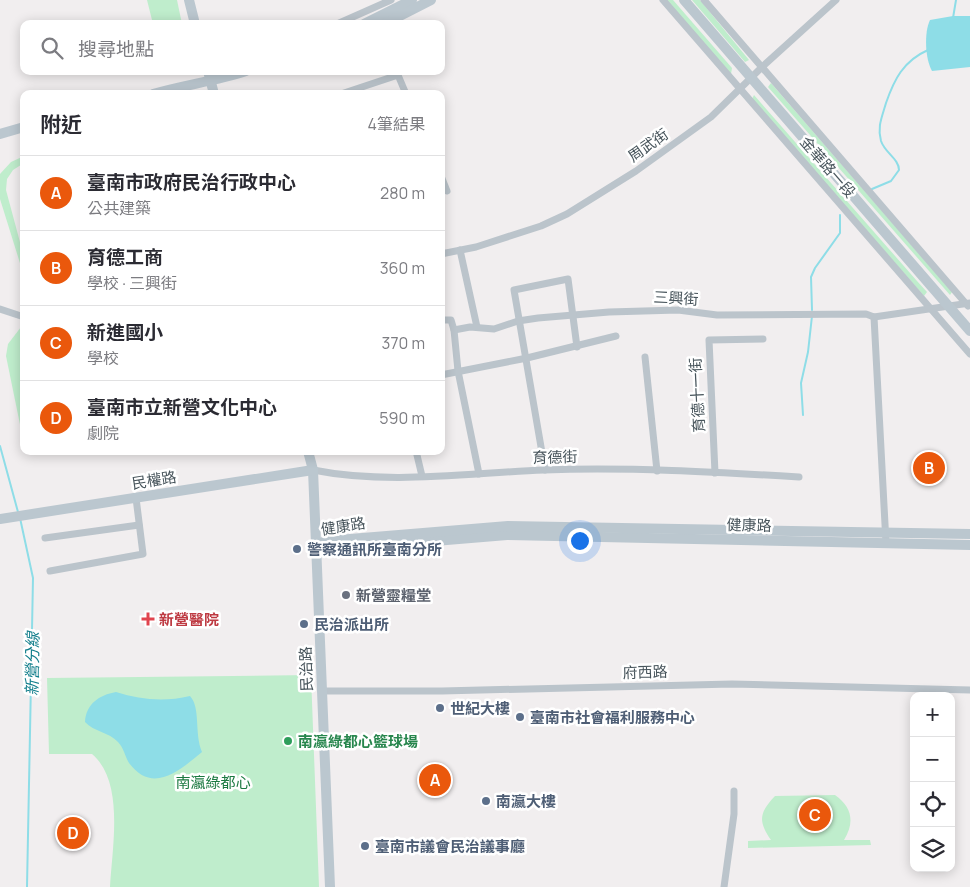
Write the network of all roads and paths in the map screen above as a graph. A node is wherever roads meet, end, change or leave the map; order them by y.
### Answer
1 (189, 0) edge
2 (391, 0) edge
3 (412, 0) edge
4 (431, 0) edge
5 (663, 0) edge
6 (684, 0) edge
7 (704, 0) edge
8 (836, 0) edge
9 (194, 20) edge
10 (346, 20) edge
11 (372, 20) edge
12 (392, 20) edge
13 (761, 68) junction
14 (220, 75) edge
15 (398, 75) edge
16 (398, 75) edge
17 (207, 77) edge
18 (750, 79) junction
19 (740, 89) junction
20 (166, 90) edge
21 (212, 90) edge
22 (353, 90) edge
23 (404, 90) edge
24 (20, 128) edge
25 (0, 134) edge
26 (445, 185) edge
27 (448, 191) dead end
28 (460, 250) junction
29 (445, 253) edge
30 (969, 305) edge
31 (948, 306) junction
32 (0, 309) edge
33 (930, 309) junction
34 (20, 316) edge
35 (574, 316) junction
36 (874, 317) junction
37 (445, 320) edge
38 (518, 321) junction
39 (477, 327) junction
40 (454, 330) junction
41 (970, 330) edge
42 (616, 336) dead end
43 (763, 339) dead end
44 (577, 347) junction
45 (970, 354) edge
46 (645, 357) dead end
47 (527, 358) junction
48 (458, 371) junction
49 (445, 374) edge
50 (309, 455) edge
51 (417, 455) edge
52 (313, 470) junction
53 (545, 470) junction
54 (657, 470) junction
55 (715, 473) junction
56 (479, 474) junction
57 (422, 476) junction
58 (799, 477) dead end
59 (136, 498) junction
60 (0, 518) edge
61 (139, 525) junction
62 (970, 534) edge
63 (45, 538) dead end
64 (886, 538) junction
65 (316, 545) junction
66 (970, 545) edge
67 (50, 571) dead end
68 (970, 690) edge
69 (322, 691) junction
70 (734, 791) dead end
71 (330, 887) edge
72 (724, 887) edge

1 - 9 street
2 - 10 street
3 - 11 street
4 - 12 street
5 - 19 street, 金華路一段
6 - 18 street, 金華路一段
7 - 13 street, 金華路一段
8 - 13 street, 周武街
13 - 18 street, 周武街
13 - 30 street, 金華路一段
14 - 17 street
15 - 22 street
16 - 23 street
17 - 20 street
17 - 21 street
18 - 19 street, 周武街
18 - 31 street, 金華路一段
19 - 28 street, 周武街
19 - 33 street, 金華路一段
24 - 25 street
26 - 27 street
28 - 29 street, 周武街
28 - 39 street
30 - 31 street, 三興街
31 - 33 street, 三興街
31 - 41 street, 金華路一段
32 - 34 street
33 - 36 street, 三興街
33 - 45 street, 金華路一段
35 - 36 street, 三興街
35 - 38 street, 三興街
35 - 38 street
35 - 44 street
36 - 64 street
37 - 40 street
38 - 39 street, 三興街
38 - 47 street
39 - 40 street, 三興街
40 - 48 street
42 - 44 street
43 - 55 street, 育德十一街
44 - 47 street
46 - 54 street
47 - 48 street
47 - 53 street
48 - 49 street
48 - 56 street
50 - 52 street, 民治路
51 - 57 street
52 - 57 street, 育德街
52 - 59 street, 民權路
52 - 65 street, 民治路
53 - 54 street, 育德街
53 - 56 street, 育德街
54 - 55 street, 育德街
55 - 58 street, 育德街
56 - 57 street, 育德街
59 - 60 street, 民權路
59 - 61 street
61 - 63 street
61 - 67 street
62 - 64 street, 健康路
64 - 65 street, 健康路
64 - 66 street, 健康路
65 - 69 street, 民治路
68 - 69 street, 府西路
69 - 71 street, 民治路
70 - 72 street

